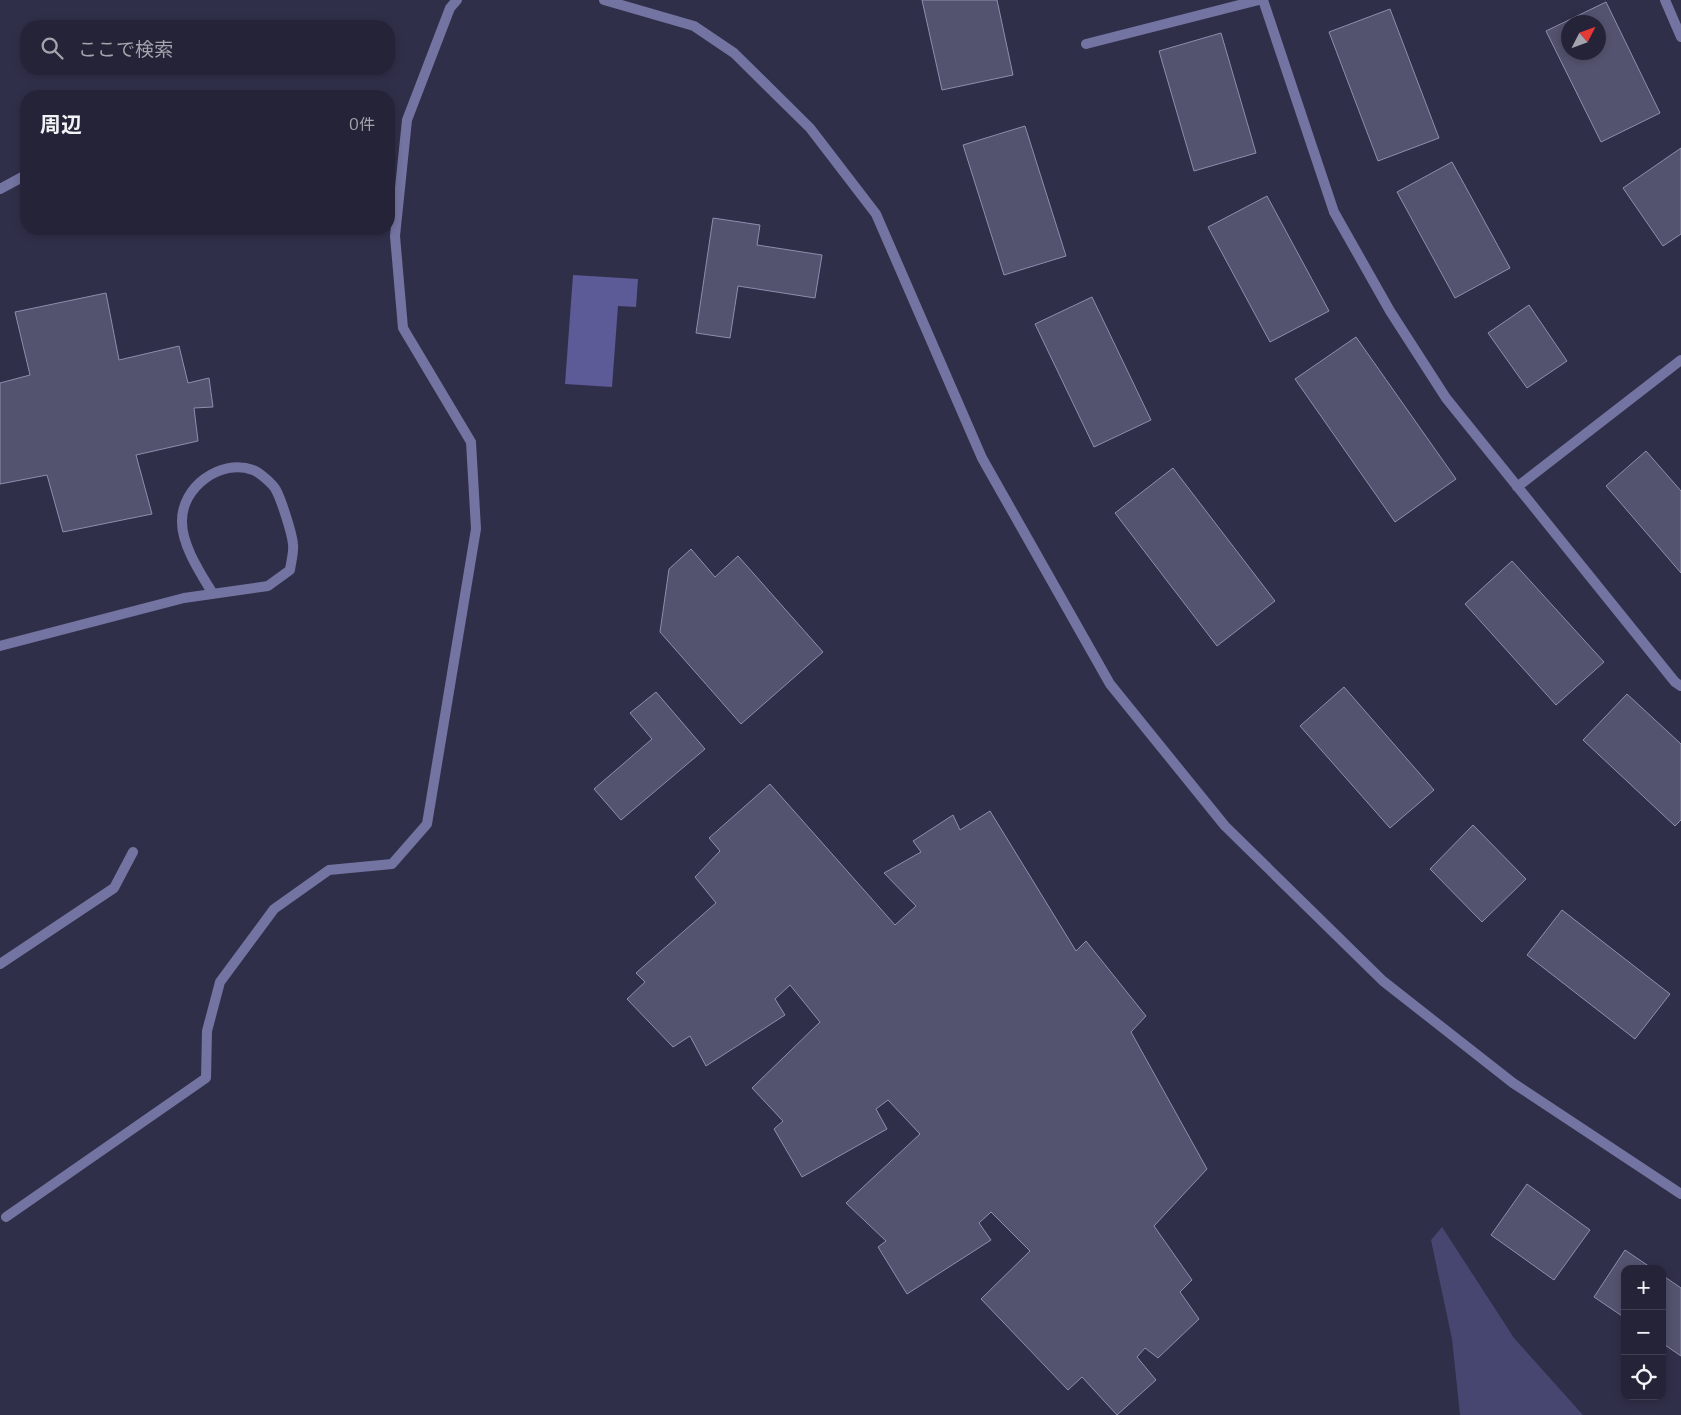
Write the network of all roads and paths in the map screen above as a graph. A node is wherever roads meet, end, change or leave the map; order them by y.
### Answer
1 (457, 0) edge
2 (604, 0) edge
3 (1259, 0) edge
4 (1263, 0) edge
5 (1665, 0) edge
6 (1681, 38) edge
7 (1086, 44) dead end
8 (20, 178) edge
9 (0, 190) edge
10 (1681, 360) edge
11 (1517, 487) junction
12 (213, 594) junction
13 (0, 646) edge
14 (1681, 686) edge
15 (133, 852) dead end
16 (0, 964) edge
17 (1681, 1194) edge
18 (6, 1217) dead end

1 - 18 lane
2 - 17 lane
3 - 7 lane
4 - 11 lane
5 - 6 lane
8 - 9 lane
10 - 11 lane
11 - 14 lane
12 - 12 lane
12 - 13 lane
15 - 16 lane

